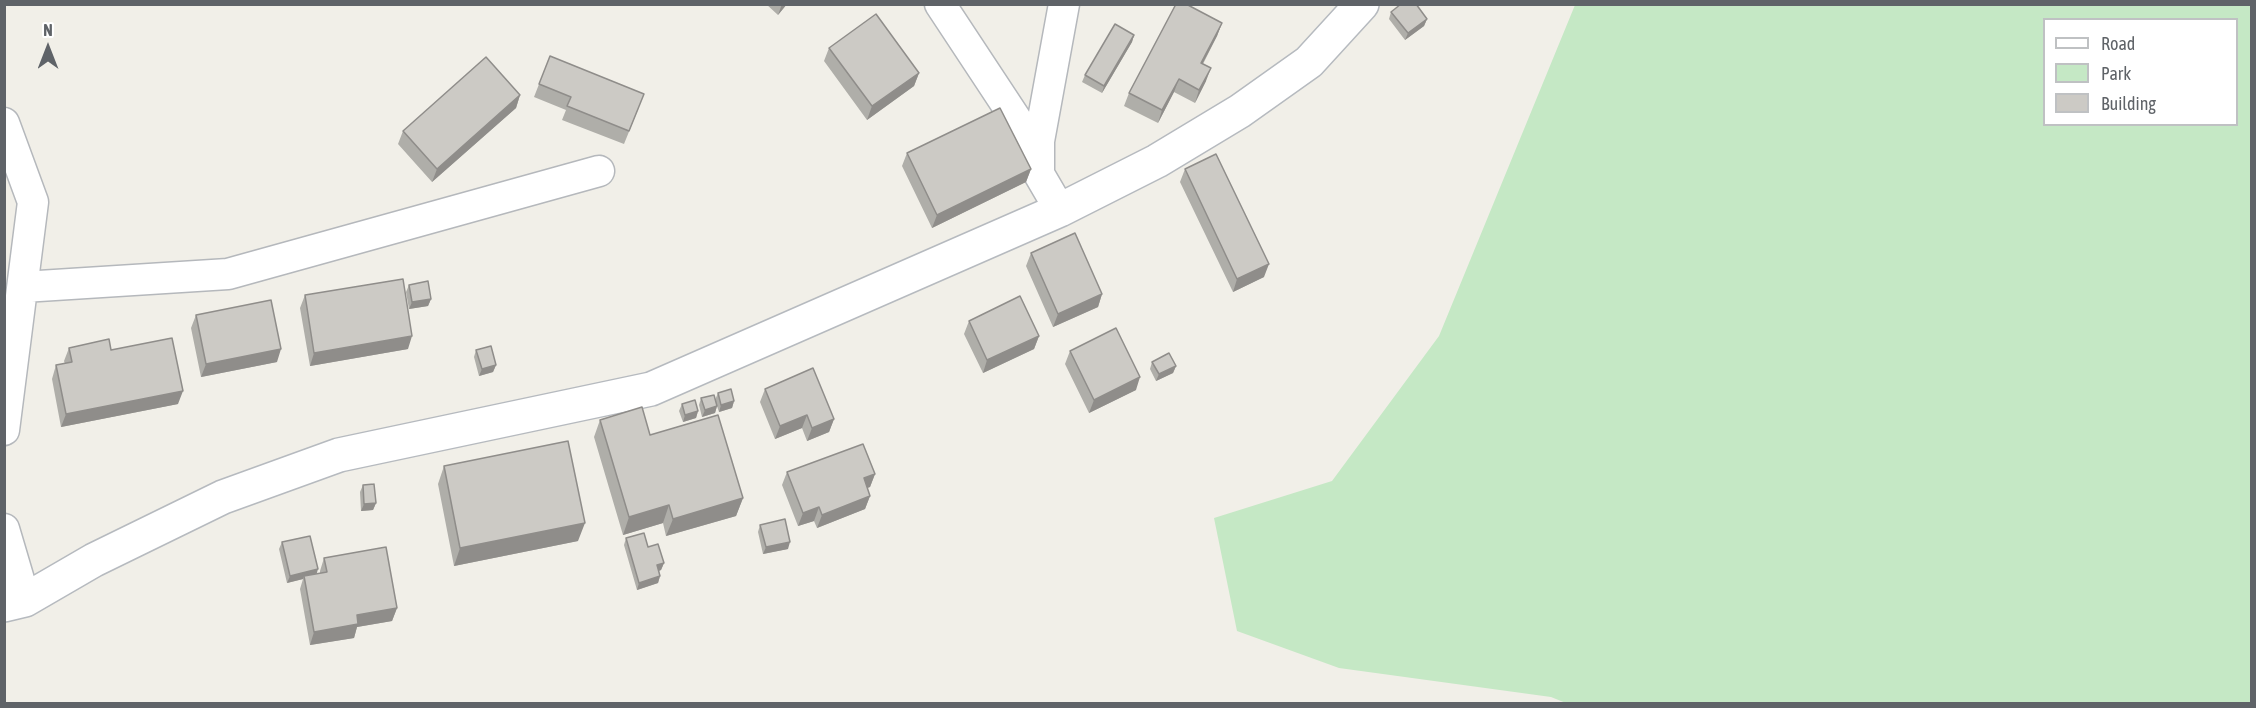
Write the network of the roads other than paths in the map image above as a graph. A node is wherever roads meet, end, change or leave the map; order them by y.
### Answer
1 (940, 4) edge
2 (1064, 4) edge
3 (1362, 4) edge
4 (4, 123) edge
5 (1039, 154) junction
6 (599, 171) dead end
7 (1060, 210) junction
8 (17, 235) edge
9 (23, 287) junction
10 (4, 430) edge
11 (4, 529) edge
12 (15, 603) edge

1 - 5 street
2 - 5 street
3 - 7 street
4 - 8 street
5 - 7 street
6 - 9 street
7 - 12 street
8 - 9 street
9 - 10 street
11 - 12 street

